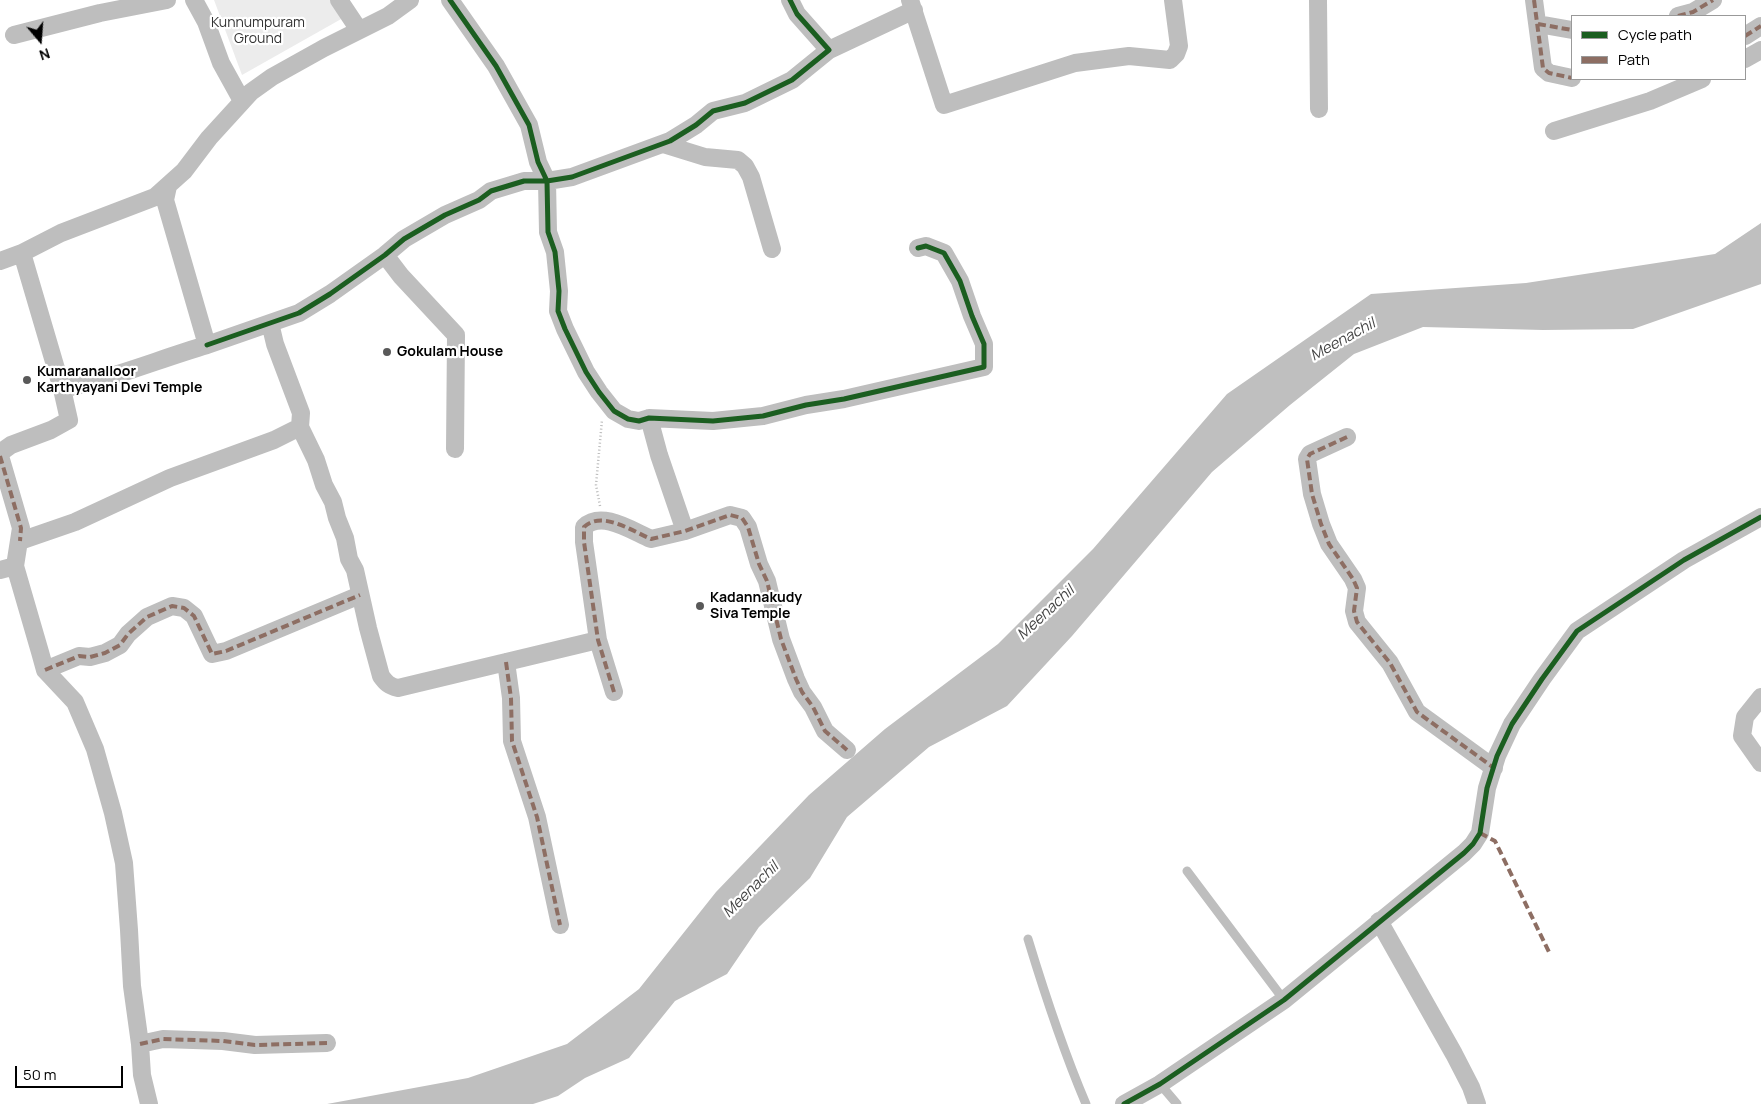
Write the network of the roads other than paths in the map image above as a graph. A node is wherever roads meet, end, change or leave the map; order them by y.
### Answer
1 (167, 0) edge
2 (194, 0) edge
3 (339, 0) edge
4 (410, 0) edge
5 (450, 0) edge
6 (790, 0) edge
7 (1173, 0) edge
8 (1318, 0) edge
9 (1534, 0) edge
10 (1713, 0) edge
11 (912, 5) edge
12 (1682, 15) edge
13 (1538, 24) junction
14 (1761, 26) edge
15 (359, 30) junction
16 (1571, 30) edge
17 (14, 35) dead end
18 (1746, 35) edge
19 (829, 50) junction
20 (1761, 50) edge
21 (1746, 58) edge
22 (1571, 78) edge
23 (1700, 80) edge
24 (242, 101) junction
25 (1319, 109) dead end
26 (1554, 131) dead end
27 (663, 144) junction
28 (547, 181) junction
29 (168, 186) junction
30 (918, 248) dead end
31 (772, 249) dead end
32 (22, 253) junction
33 (385, 255) junction
34 (0, 261) edge
35 (270, 323) junction
36 (207, 345) junction
37 (62, 389) junction
38 (650, 418) junction
39 (300, 427) junction
40 (1347, 437) dead end
41 (455, 449) dead end
42 (0, 454) edge
43 (1761, 517) edge
44 (685, 531) junction
45 (20, 541) junction
46 (8, 568) edge
47 (360, 595) junction
48 (598, 640) junction
49 (506, 662) junction
50 (45, 670) junction
51 (614, 692) dead end
52 (1761, 697) edge
53 (847, 750) dead end
54 (1761, 763) edge
55 (1494, 768) junction
56 (1187, 871) dead end
57 (1379, 921) junction
58 (560, 924) dead end
59 (1028, 939) dead end
60 (1284, 1000) junction
61 (328, 1042) dead end
62 (140, 1044) junction
63 (1160, 1084) junction
64 (149, 1104) edge
65 (1086, 1104) edge
66 (1124, 1104) edge
67 (1177, 1104) edge
68 (1477, 1104) edge

1 - 17 street
2 - 24 street
3 - 15 street
4 - 15 street
5 - 28 street
6 - 19 street
7 - 11 street
8 - 25 street
9 - 13 street
10 - 12 street
11 - 19 street
13 - 16 street
13 - 22 street
14 - 18 street
15 - 24 street
19 - 27 street
20 - 21 street
23 - 26 street
24 - 29 street
27 - 28 street
27 - 31 street
28 - 33 street
28 - 38 street
29 - 32 street
29 - 36 street
30 - 38 street
32 - 34 street
32 - 37 street
33 - 35 street
33 - 41 street
35 - 36 street
35 - 39 street
36 - 37 street
37 - 42 street
38 - 44 street
39 - 45 street
39 - 47 street
40 - 55 street
42 - 45 street
43 - 55 street
44 - 48 street
44 - 53 street
45 - 46 street
46 - 50 street
47 - 49 street
47 - 50 street
48 - 49 street
48 - 51 street
49 - 58 street
50 - 62 street
52 - 54 street
55 - 57 street
56 - 60 lane
57 - 60 street
57 - 68 street
59 - 65 lane
60 - 63 street
61 - 62 street
62 - 64 street
63 - 66 street
63 - 67 lane

